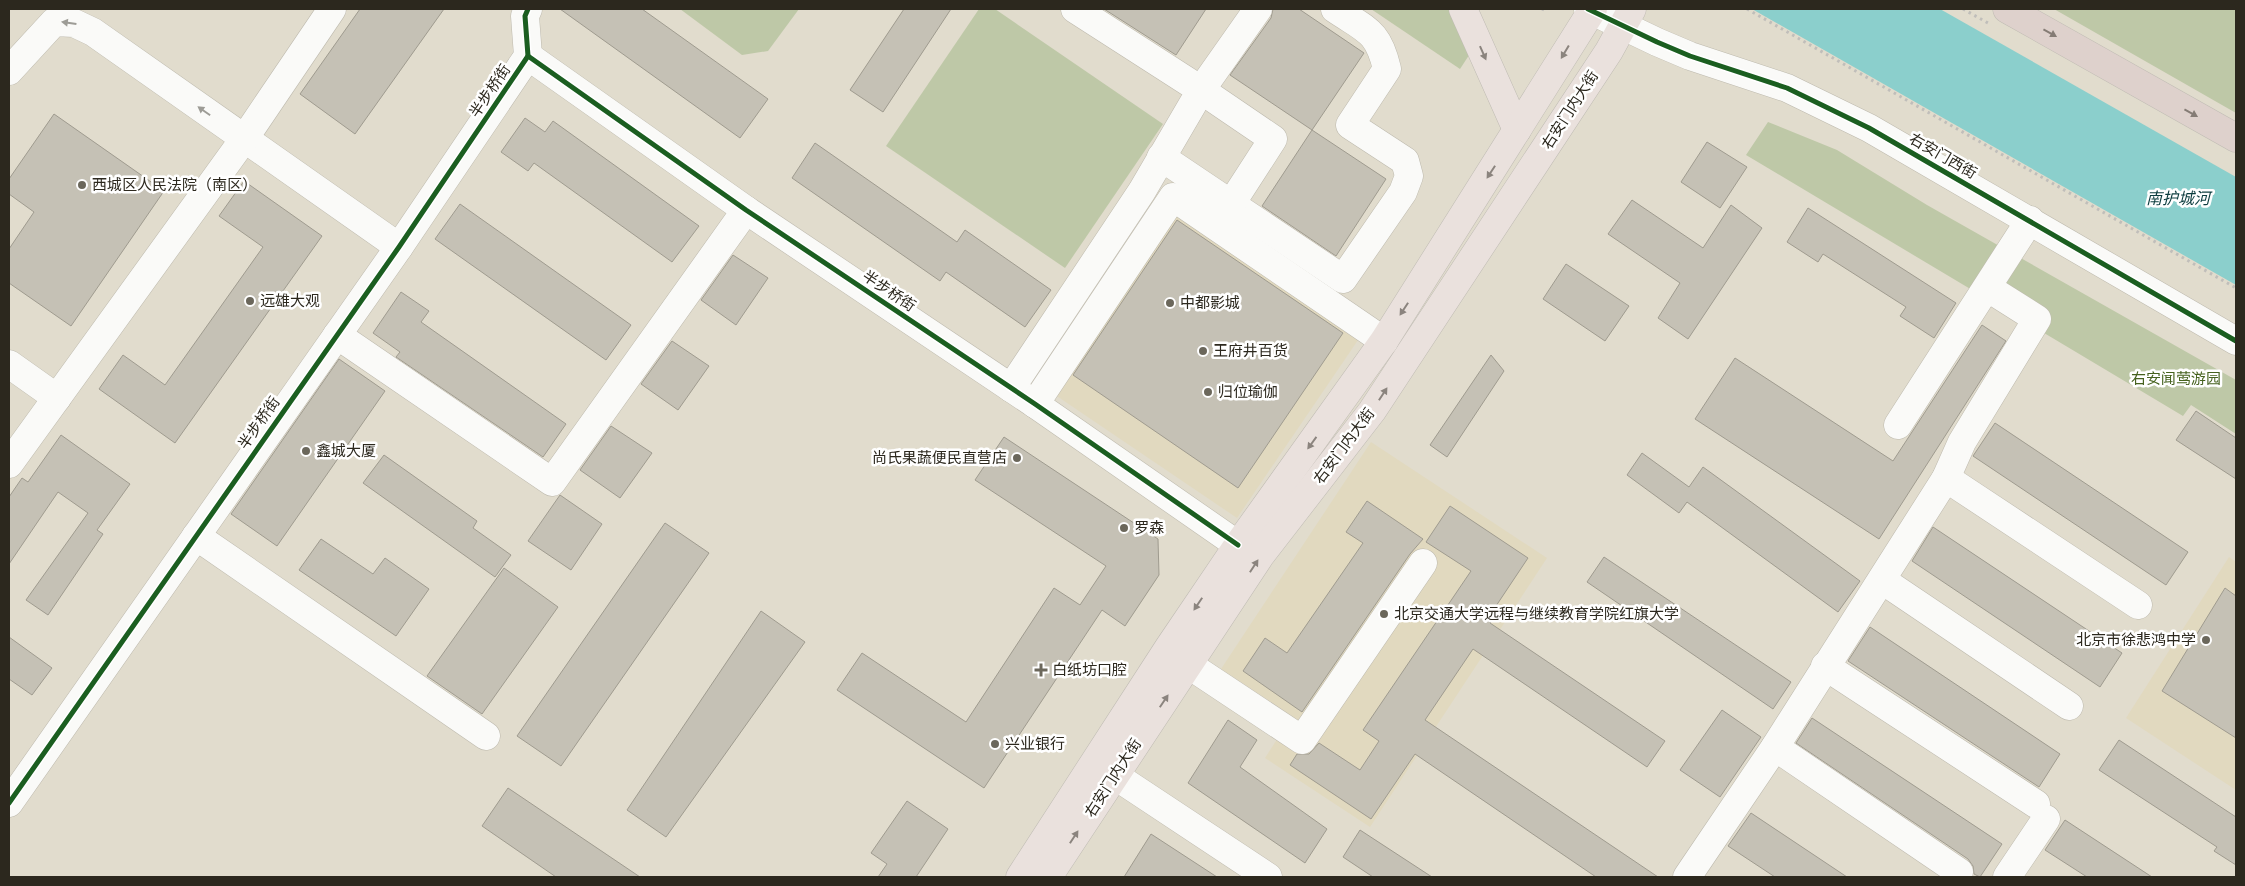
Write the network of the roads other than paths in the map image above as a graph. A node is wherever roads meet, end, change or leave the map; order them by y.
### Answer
1 (332, 9) edge
2 (528, 9) edge
3 (1075, 9) edge
4 (1258, 9) edge
5 (1335, 9) edge
6 (1462, 9) edge
7 (2007, 9) edge
8 (1591, 10) edge
9 (1627, 17) edge
10 (528, 56) junction
11 (9, 72) edge
12 (1201, 90) junction
13 (1517, 130) junction
14 (2236, 138) edge
15 (244, 139) junction
16 (1161, 157) junction
17 (1231, 204) junction
18 (746, 210) junction
19 (2030, 220) junction
20 (399, 247) junction
21 (1988, 288) junction
22 (336, 335) junction
23 (1384, 340) junction
24 (2236, 341) edge
25 (9, 364) edge
26 (1011, 388) junction
27 (57, 398) junction
28 (1035, 404) junction
29 (1898, 425) dead end
30 (9, 464) edge
31 (1946, 478) junction
32 (196, 536) junction
33 (1238, 545) junction
34 (1423, 563) dead end
35 (1882, 580) junction
36 (2138, 605) dead end
37 (1189, 665) junction
38 (1825, 666) junction
39 (2069, 706) dead end
40 (486, 736) dead end
41 (1775, 747) junction
42 (1114, 774) junction
43 (9, 803) edge
44 (1959, 872) dead end
45 (1020, 877) edge
46 (1048, 877) edge
47 (1268, 877) edge
48 (1686, 877) edge
49 (2007, 877) edge

1 - 15 street
2 - 10 street, 半步桥街
3 - 12 street
4 - 12 street
5 - 17 street
6 -> 13 main road
7 -> 14 highway
8 - 9 street, 右安门西街
8 -> 13 main road, 右安门内大街
9 - 19 street, 右安门西街
37 -> 9 main road, 右安门内大街
10 - 18 street, 半步桥街
10 - 20 street, 半步桥街
15 -> 11 street
12 - 16 street
12 - 17 street
13 -> 23 main road, 右安门内大街
15 - 20 street
15 - 27 street
16 - 17 street
16 - 26 street
18 - 22 street
18 - 26 street, 半步桥街
19 - 21 street
19 - 24 street, 右安门西街
20 - 22 street, 半步桥街
21 - 29 street
21 - 31 street
22 - 32 street, 半步桥街
23 - 28 street
23 -> 33 main road, 右安门内大街
25 - 27 street
26 - 28 street, 半步桥街
27 - 30 street
28 - 33 street, 半步桥街
31 - 35 street
31 - 36 street
32 - 40 street
32 - 43 street, 半步桥街
33 -> 45 main road, 右安门内大街
34 - 37 street
35 - 38 street
35 - 39 street
42 -> 37 main road, 右安门内大街
38 - 41 street
38 - 49 street
41 - 44 street
41 - 48 street
46 -> 42 main road, 右安门内大街
42 - 47 street

